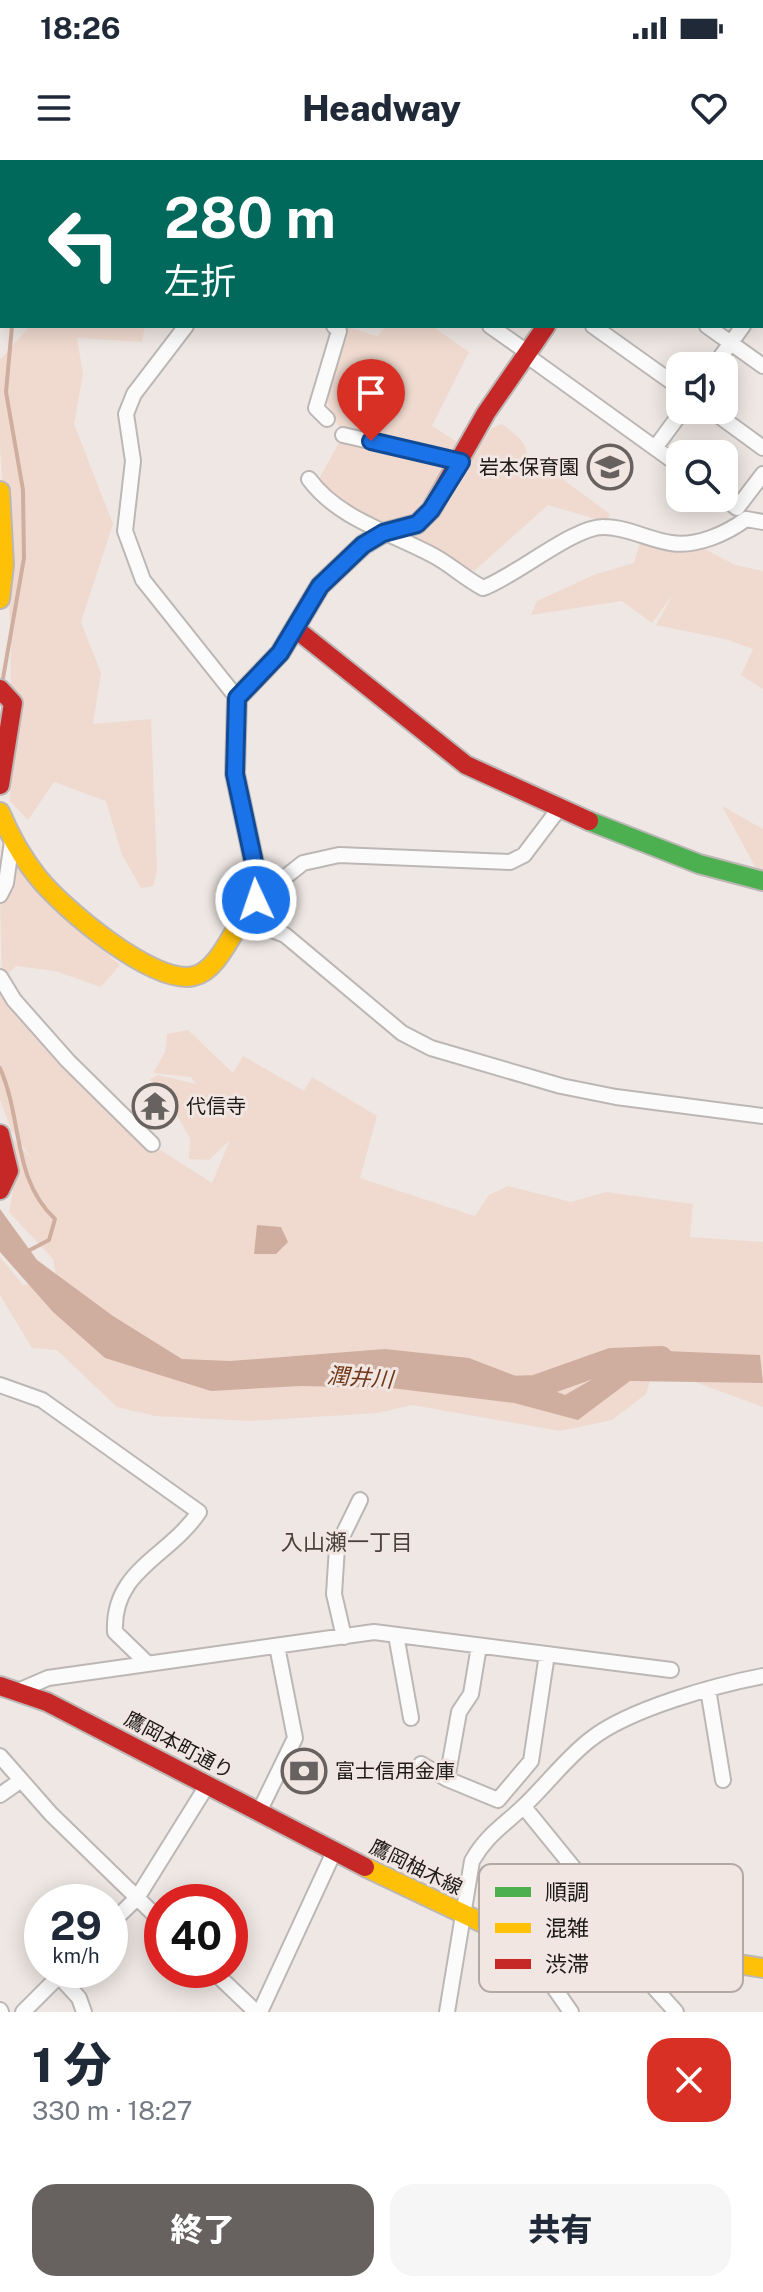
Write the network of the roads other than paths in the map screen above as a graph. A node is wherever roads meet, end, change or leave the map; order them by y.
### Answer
1 (184, 328) edge
2 (336, 328) edge
3 (493, 328) edge
4 (545, 328) edge
5 (596, 328) edge
6 (710, 328) edge
7 (742, 328) edge
8 (731, 343) junction
9 (724, 352) edge
10 (526, 353) junction
11 (763, 366) edge
12 (666, 378) edge
13 (327, 419) dead end
14 (673, 424) edge
15 (730, 424) edge
16 (343, 435) dead end
17 (655, 448) junction
18 (763, 448) edge
19 (666, 456) edge
20 (461, 462) junction
21 (763, 474) edge
22 (309, 479) dead end
23 (0, 491) edge
24 (738, 507) edge
25 (763, 522) edge
26 (383, 533) junction
27 (0, 599) edge
28 (297, 630) junction
29 (0, 689) edge
30 (237, 698) junction
31 (0, 785) edge
32 (558, 810) junction
33 (0, 812) edge
34 (12, 841) junction
35 (763, 881) edge
36 (0, 895) edge
37 (256, 900) junction
38 (246, 920) junction
39 (0, 977) edge
40 (763, 1116) edge
41 (0, 1134) edge
42 (152, 1144) dead end
43 (4, 1186) edge
44 (0, 1385) edge
45 (360, 1500) dead end
46 (396, 1635) junction
47 (344, 1637) junction
48 (277, 1646) junction
49 (479, 1646) junction
50 (547, 1654) junction
51 (146, 1662) junction
52 (671, 1670) dead end
53 (763, 1676) edge
54 (9, 1689) edge
55 (708, 1689) junction
56 (411, 1718) dead end
57 (0, 1756) edge
58 (421, 1764) dead end
59 (447, 1779) junction
60 (723, 1780) dead end
61 (20, 1781) junction
62 (208, 1784) junction
63 (0, 1795) edge
64 (524, 1807) junction
65 (259, 1812) junction
66 (334, 1852) junction
67 (570, 1864) edge
68 (137, 1898) junction
69 (144, 1905) edge
70 (128, 1907) edge
71 (463, 1915) junction
72 (479, 1920) edge
73 (743, 1965) edge
74 (763, 1968) edge
75 (47, 1988) edge
76 (72, 1988) edge
77 (232, 1988) edge
78 (557, 1992) edge
79 (658, 1992) edge
80 (23, 2012) edge
81 (84, 2012) edge
82 (258, 2012) edge
83 (447, 2012) edge
84 (571, 2012) edge
85 (676, 2012) edge

1 - 30 street
2 - 13 street
3 - 10 street
4 - 10 street
5 - 12 street
6 - 8 street
7 - 8 street
8 - 9 street
8 - 11 street
10 - 17 street
10 - 20 street
14 - 17 street
15 - 18 street
16 - 20 street
17 - 19 street
20 - 26 street
21 - 24 street
22 - 26 street
23 - 27 street
25 - 26 street
26 - 28 street
28 - 30 street
28 - 32 street
29 - 31 street
30 - 37 street
32 - 35 street
32 - 37 street
33 - 34 street
34 - 36 street
34 - 38 street
37 - 38 street
38 - 40 street
39 - 42 street
41 - 43 street
44 - 51 street
45 - 47 street
46 - 47 street
46 - 49 street
46 - 56 street
47 - 48 street
48 - 51 street
48 - 65 street
49 - 50 street
49 - 59 street
50 - 52 street
50 - 59 street
51 - 54 street
53 - 55 street
54 - 62 street, 鷹岡本町通り
55 - 60 street
55 - 64 street
57 - 61 street
58 - 59 street
61 - 63 street
61 - 68 street
62 - 65 street, 鷹岡本町通り
62 - 68 street
64 - 67 street
64 - 71 street
65 - 66 street, 鷹岡本町通り
66 - 71 street, 鷹岡柚木線
66 - 82 street
68 - 69 street
68 - 70 street
71 - 72 street, 鷹岡柚木線
71 - 83 street
73 - 74 street, 鷹岡柚木線
75 - 80 street
76 - 81 street
77 - 82 street
78 - 84 street
79 - 85 street

